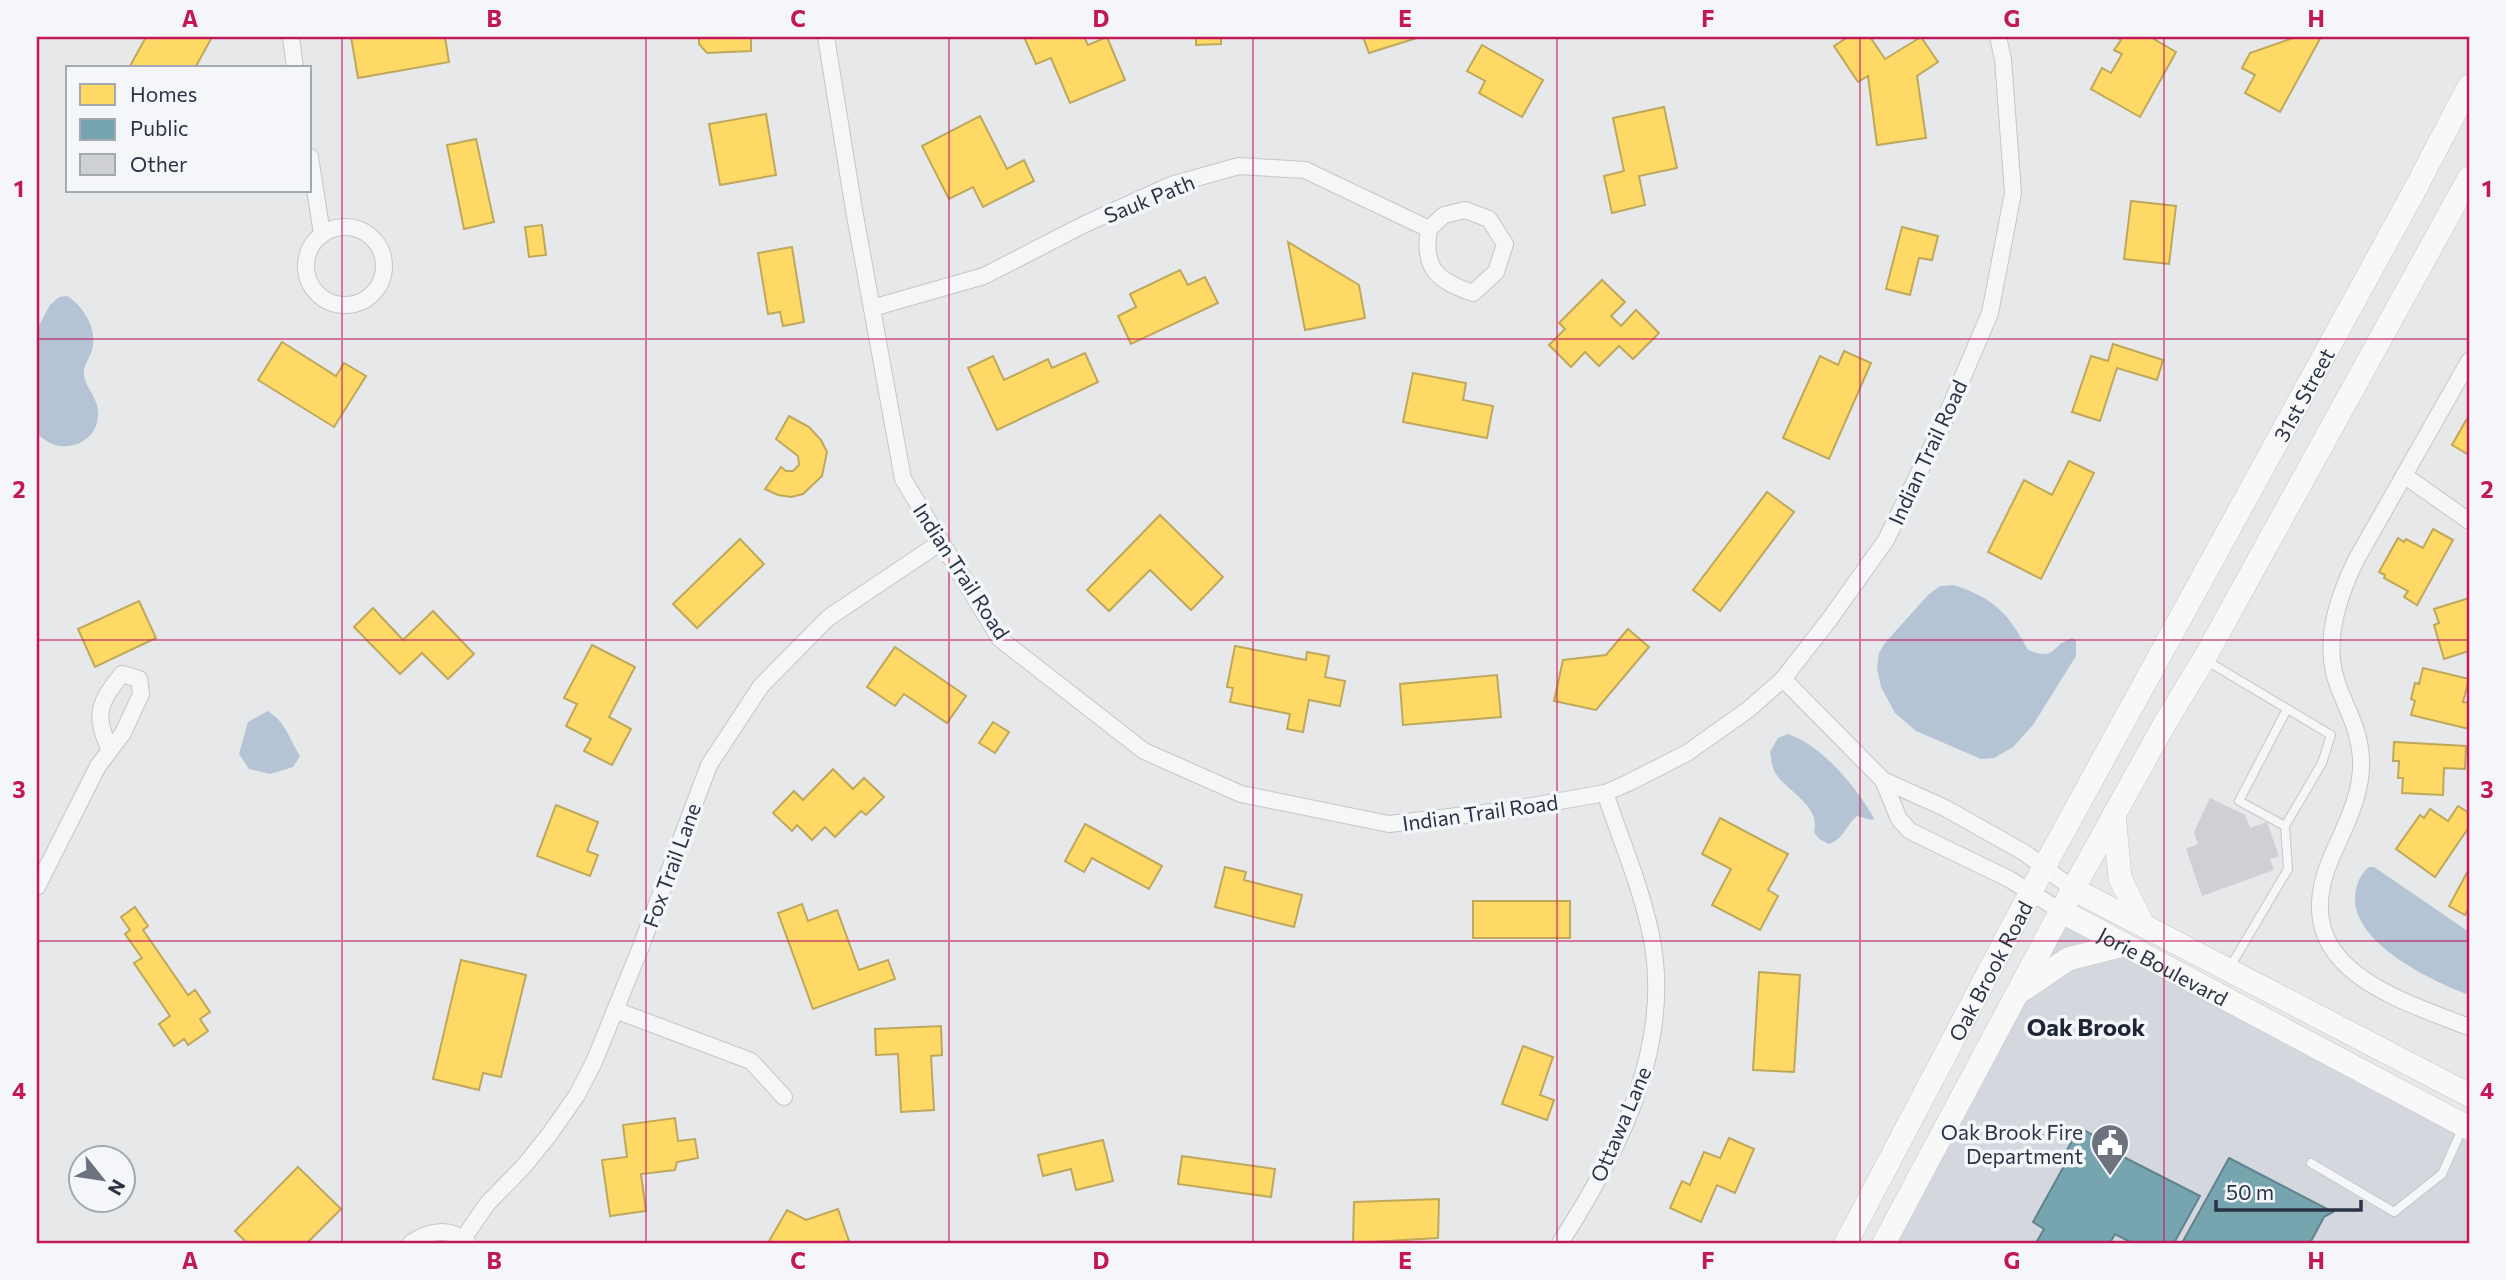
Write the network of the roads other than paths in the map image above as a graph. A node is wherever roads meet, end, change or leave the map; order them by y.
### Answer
1 (291, 37) edge
2 (826, 37) edge
3 (1998, 37) edge
4 (295, 66) edge
5 (2469, 86) edge
6 (312, 170) edge
7 (2469, 178) edge
8 (1429, 229) junction
9 (322, 234) junction
10 (872, 308) junction
11 (2469, 361) edge
12 (2406, 475) junction
13 (2469, 521) edge
14 (942, 542) junction
15 (2204, 659) junction
16 (1783, 679) junction
17 (2135, 700) joint
18 (2287, 709) junction
19 (2165, 723) joint
20 (110, 750) dead end
21 (1883, 780) junction
22 (1605, 793) junction
23 (2114, 814) junction
24 (2285, 826) junction
25 (2044, 867) junction
26 (37, 887) edge
27 (2073, 889) junction
28 (2031, 892) junction
29 (2061, 911) junction
30 (2144, 926) junction
31 (2123, 945) junction
32 (2228, 970) junction
33 (2016, 995) junction
34 (615, 1010) junction
35 (2469, 1027) edge
36 (2469, 1095) edge
37 (784, 1097) dead end
38 (2468, 1122) edge
39 (2311, 1163) dead end
40 (465, 1241) edge
41 (411, 1243) edge
42 (1560, 1243) edge
43 (1846, 1243) edge
44 (1884, 1243) edge

1 - 4 street
2 - 10 street, Indian Trail Road
3 - 16 street, Indian Trail Road
5 - 17 main road, 31st Street
6 - 9 street
7 - 15 main road, 31st Street
8 - 8 street
8 - 10 street, Sauk Path
9 - 9 street
10 - 14 street, Indian Trail Road
11 - 12 street
12 - 13 street
12 - 35 street
14 - 22 street, Indian Trail Road
14 - 34 street, Fox Trail Lane
15 - 18 lane
15 - 19 main road, 31st Street
16 - 21 street, Jorie Boulevard
16 - 22 street, Indian Trail Road
17 - 25 main road, Oak Brook Road
18 - 24 lane
18 - 24 lane
19 - 23 main road, Oak Brook Road
20 - 26 street
21 - 25 street, Jorie Boulevard
21 - 28 street, Jorie Boulevard
22 - 42 street, Ottawa Lane
23 - 27 main road, Oak Brook Road
23 - 30 main road
24 - 32 lane
25 - 27 street, Jorie Boulevard
25 - 28 main road, Oak Brook Road
27 - 29 main road, Oak Brook Road
27 - 30 main road, Jorie Boulevard
28 - 29 street, Jorie Boulevard
28 - 43 main road, Oak Brook Road
29 - 31 main road, Jorie Boulevard
29 - 33 main road, Oak Brook Road
30 - 32 main road, Jorie Boulevard
31 - 33 main road
31 - 38 main road, Jorie Boulevard
32 - 36 main road, Jorie Boulevard
33 - 44 main road, Oak Brook Road
34 - 37 street
34 - 40 street, Fox Trail Lane
38 - 39 lane
40 - 41 street

